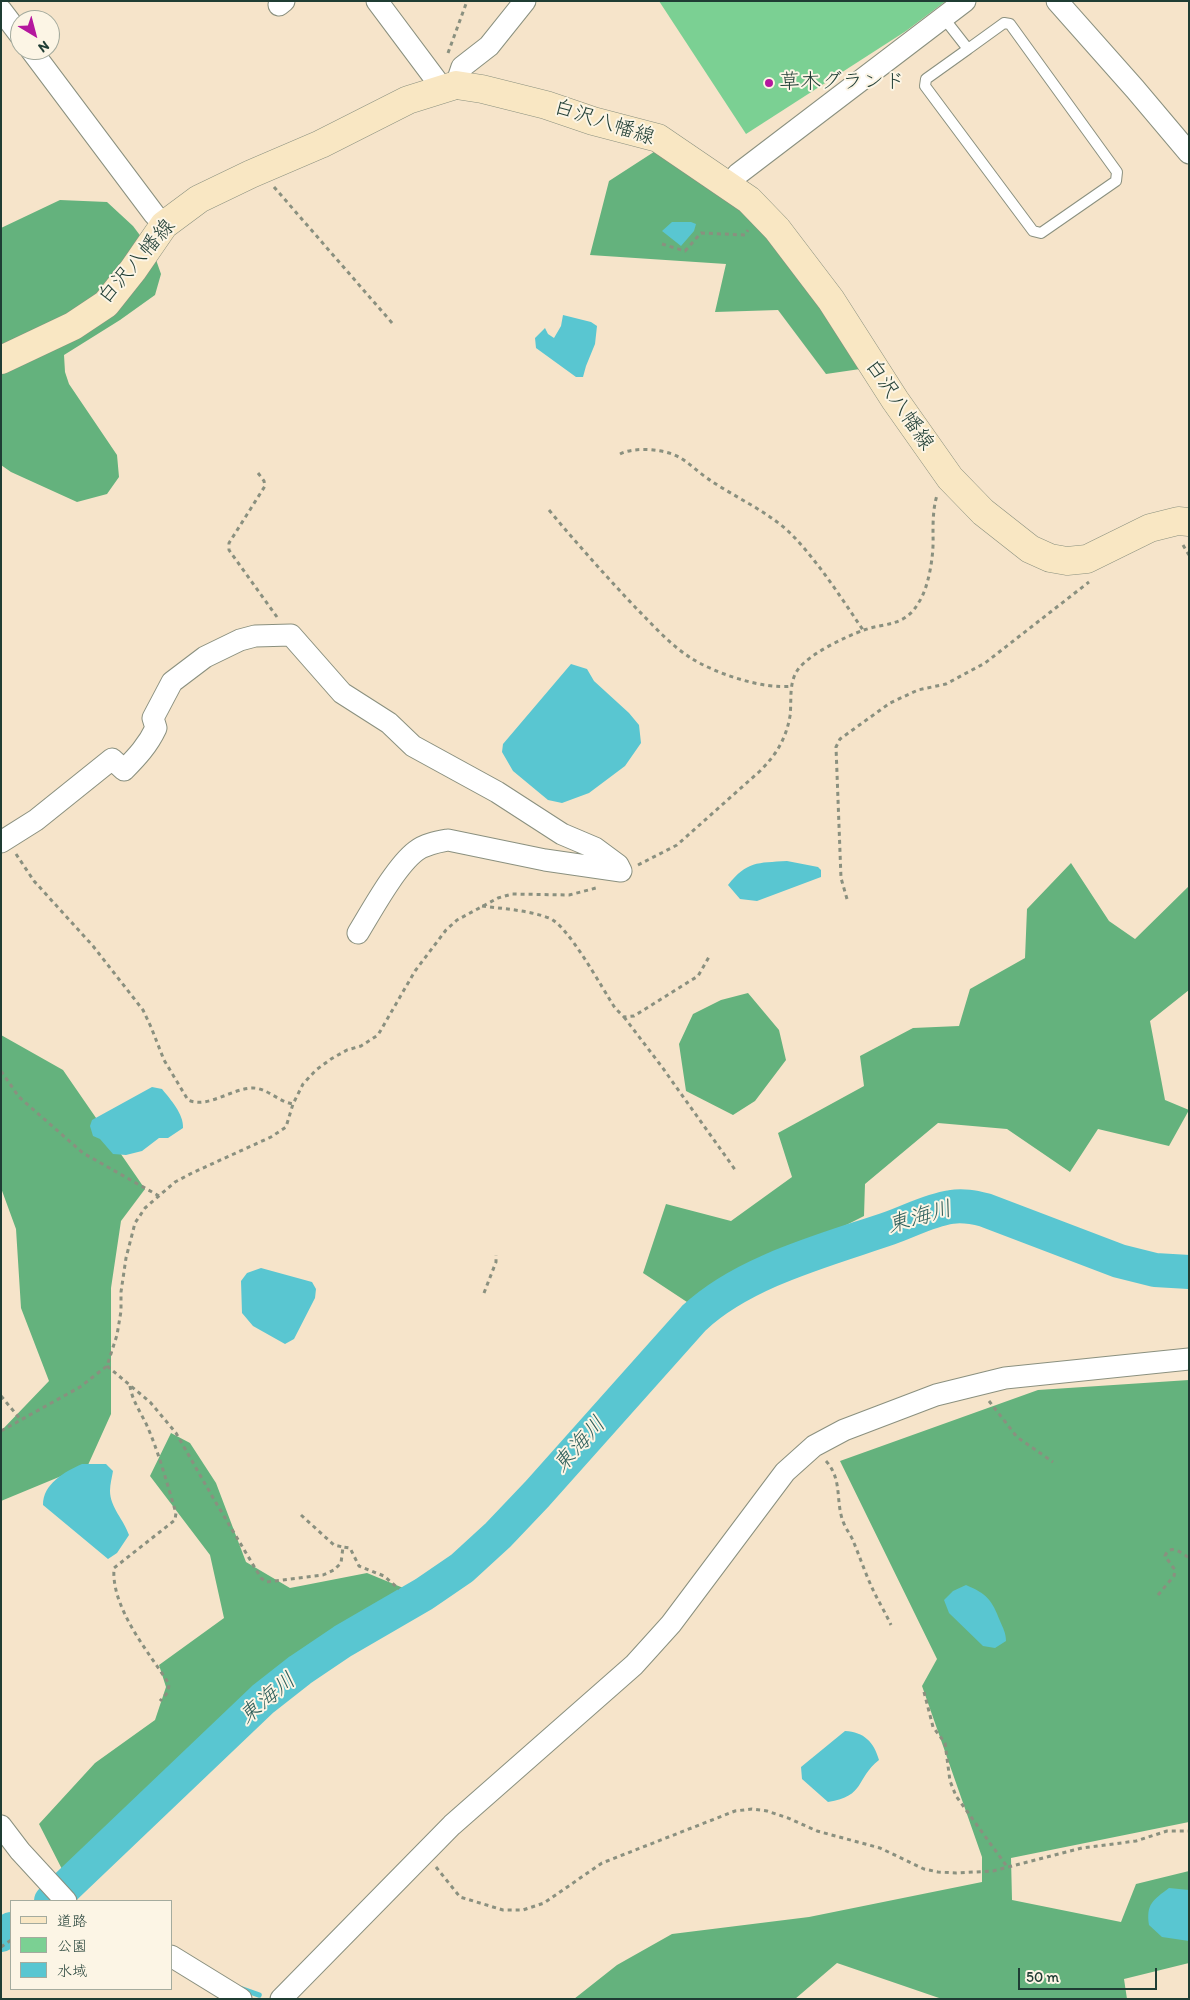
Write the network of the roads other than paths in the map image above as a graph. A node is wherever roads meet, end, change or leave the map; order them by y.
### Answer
1 (377, 1) edge
2 (525, 1) edge
3 (965, 1) edge
4 (1057, 1) edge
5 (1, 10) edge
6 (944, 18) junction
7 (10, 22) edge
8 (968, 49) junction
9 (39, 60) edge
10 (444, 84) junction
11 (1189, 153) edge
12 (737, 192) junction
13 (164, 225) junction
14 (1, 360) edge
15 (1189, 522) edge
16 (5, 840) edge
17 (358, 932) dead end
18 (1189, 1359) edge
19 (1, 1826) edge
20 (65, 1900) edge
21 (172, 1957) edge
22 (240, 1999) edge
23 (281, 1999) edge

1 - 10 street
2 - 10 street
3 - 6 street
4 - 11 street
5 - 7 street
6 - 8 lane
6 - 12 street
8 - 8 lane
9 - 13 street
10 - 12 main road, 白沢八幡線
10 - 13 main road, 白沢八幡線
12 - 15 main road, 白沢八幡線
13 - 14 main road, 白沢八幡線
16 - 17 street
18 - 23 street
19 - 20 street
21 - 22 street

